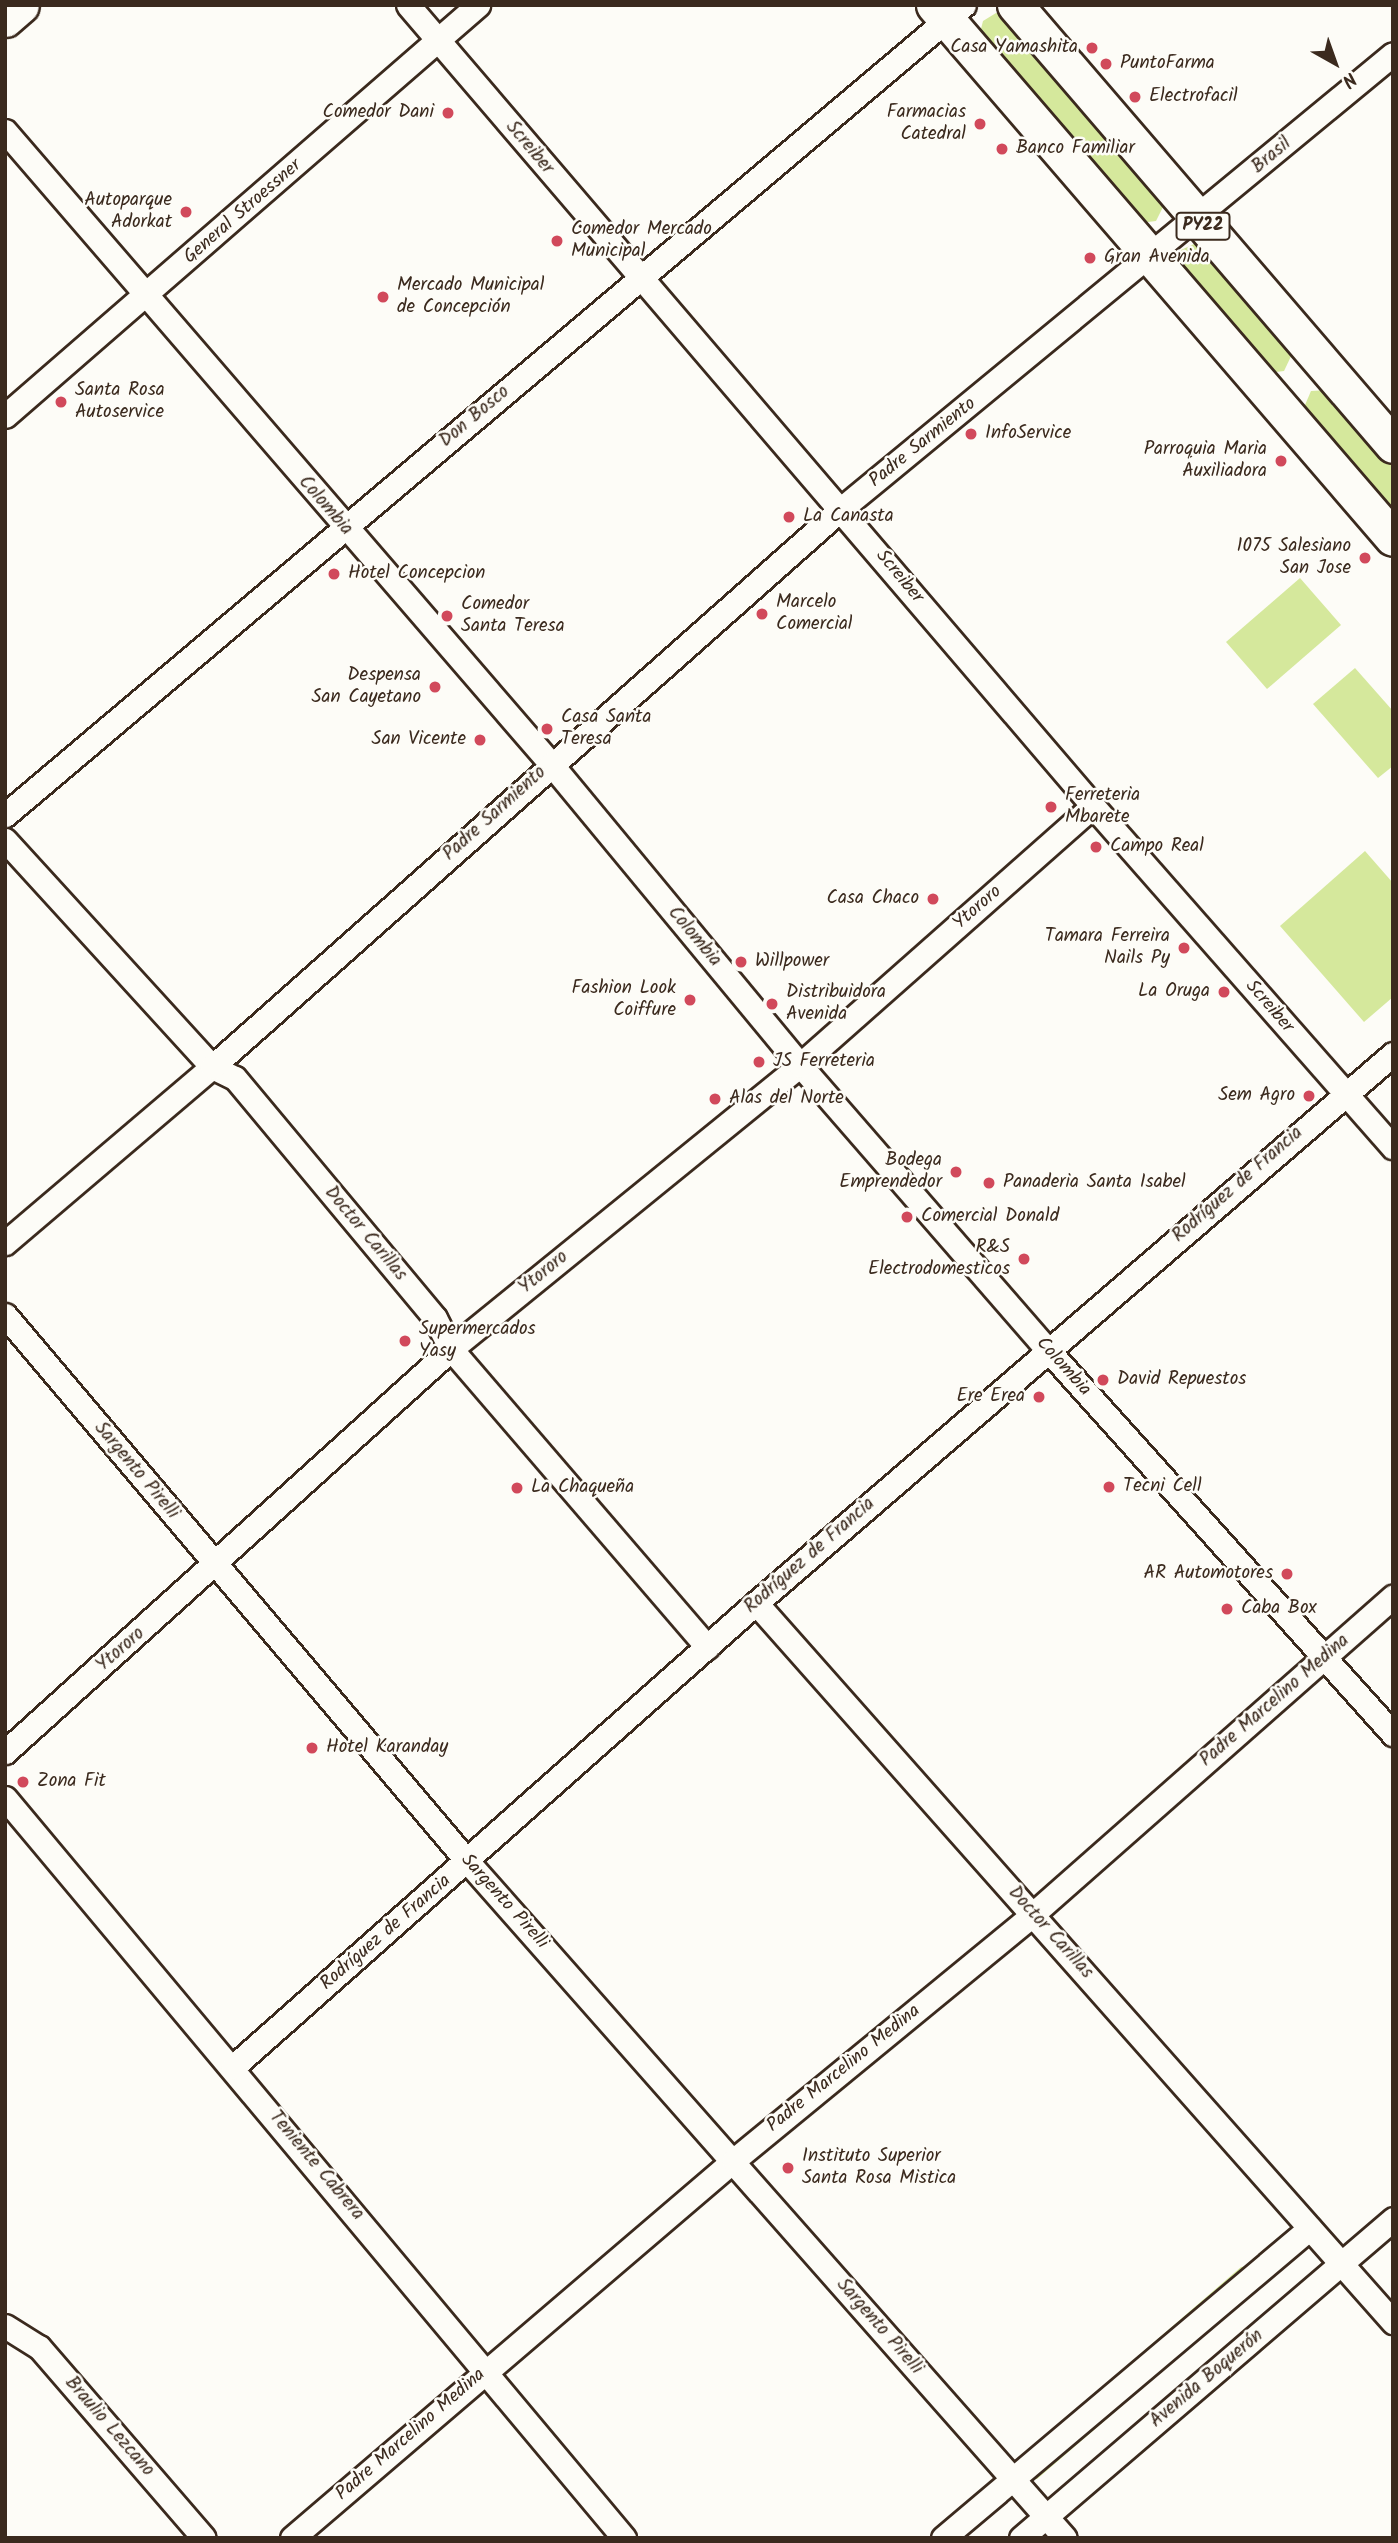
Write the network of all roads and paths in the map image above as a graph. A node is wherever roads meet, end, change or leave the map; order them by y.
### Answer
1 (21, 5) edge
2 (408, 5) edge
3 (478, 5) edge
4 (1014, 5) edge
5 (948, 10) edge
6 (5, 19) edge
7 (437, 40) junction
8 (1393, 54) edge
9 (5, 131) edge
10 (1197, 219) junction
11 (1151, 257) junction
12 (640, 279) junction
13 (146, 298) junction
14 (5, 416) edge
15 (1393, 445) edge
16 (841, 509) junction
17 (343, 528) junction
18 (1393, 538) edge
19 (551, 764) junction
20 (1093, 806) junction
21 (5, 815) edge
22 (5, 840) edge
23 (1393, 1054) edge
24 (800, 1065) junction
25 (212, 1067) junction
26 (1345, 1093) junction
27 (1393, 1147) edge
28 (5, 1243) edge
29 (5, 1315) edge
30 (452, 1349) junction
31 (1046, 1349) junction
32 (215, 1566) junction
33 (1393, 1597) edge
34 (756, 1603) junction
35 (707, 1647) junction
36 (1325, 1657) junction
37 (1393, 1734) edge
38 (5, 1752) edge
39 (5, 1798) edge
40 (467, 1861) junction
41 (1033, 1914) junction
42 (233, 2067) junction
43 (734, 2160) junction
44 (1393, 2219) edge
45 (1310, 2228) junction
46 (1343, 2263) junction
47 (1393, 2322) edge
48 (5, 2326) edge
49 (487, 2370) junction
50 (1013, 2480) junction
51 (1046, 2517) junction
52 (204, 2538) edge
53 (292, 2538) edge
54 (624, 2538) edge
55 (943, 2538) edge
56 (1021, 2538) edge
57 (1065, 2538) edge

1 - 6 highway
2 - 7 street, Screiber
3 - 7 street, General Stroessner
4 - 10 highway, PY22
5 - 11 highway
5 - 12 street, Don Bosco
7 - 12 street, Screiber
7 - 13 street, General Stroessner
8 - 10 street, Brasil
9 - 13 street, Colombia
10 - 11 street, Brasil
10 - 15 highway, PY22
11 - 16 street, Padre Sarmiento
11 - 18 highway
12 - 16 street, Screiber
12 - 17 street, Don Bosco
13 - 14 street, General Stroessner
13 - 17 street, Colombia
16 - 19 street, Padre Sarmiento
16 - 20 street, Screiber
17 - 19 street, Colombia
17 - 21 street, Don Bosco
19 - 24 street, Colombia
19 - 25 street, Padre Sarmiento
20 - 24 street, Ytororo
20 - 26 street, Screiber
22 - 25 street, Doctor Carillas
23 - 26 street, Rodríguez de Francia
24 - 30 street, Ytororo
24 - 31 street, Colombia
25 - 28 street, Padre Sarmiento
25 - 30 street, Doctor Carillas
26 - 27 street, Screiber
26 - 31 street, Rodríguez de Francia
29 - 32 street, Sargento Pirelli
30 - 32 street, Ytororo
30 - 35 street, Doctor Carillas
31 - 34 street, Rodríguez de Francia
31 - 36 street, Colombia
32 - 38 street, Ytororo
32 - 40 street, Sargento Pirelli
33 - 36 street, Padre Marcelino Medina
34 - 35 street, Rodríguez de Francia
34 - 41 street, Doctor Carillas
35 - 40 street, Rodríguez de Francia
36 - 37 street, Colombia
36 - 41 street, Padre Marcelino Medina
39 - 42 street, Teniente Cabrera
40 - 42 street, Rodríguez de Francia
40 - 43 street, Sargento Pirelli
41 - 43 street, Padre Marcelino Medina
41 - 45 street, Doctor Carillas
42 - 49 street, Teniente Cabrera
43 - 49 street, Padre Marcelino Medina
43 - 50 street, Sargento Pirelli
44 - 46 street, Avenida Boquerón
45 - 46 street, Doctor Carillas
45 - 50 street
46 - 47 street, Doctor Carillas
46 - 51 street, Avenida Boquerón
48 - 52 street, Braulio Lezcano
49 - 53 street, Padre Marcelino Medina
49 - 54 street, Teniente Cabrera
50 - 51 street, Sargento Pirelli
50 - 55 street
51 - 56 street, Avenida Boquerón
51 - 57 street

